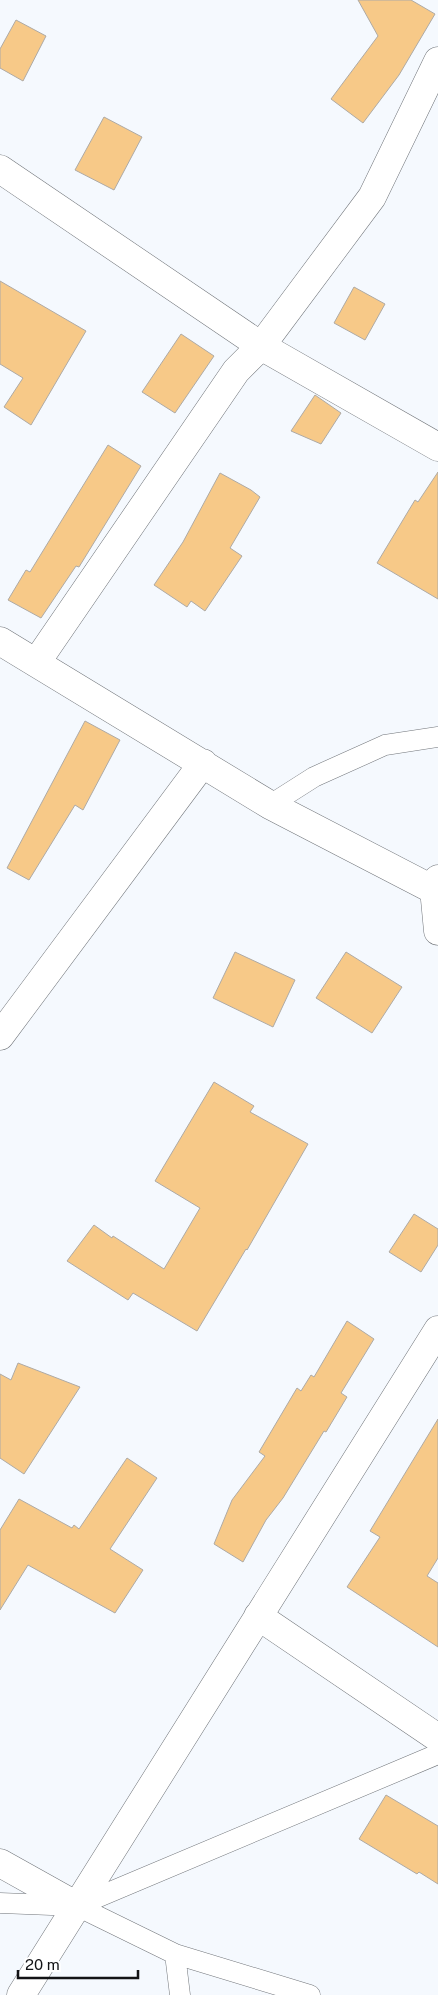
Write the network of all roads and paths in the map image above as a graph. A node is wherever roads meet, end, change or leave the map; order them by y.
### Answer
1 (438, 61) edge
2 (0, 169) edge
3 (261, 346) junction
4 (438, 447) edge
5 (0, 641) edge
6 (36, 663) junction
7 (438, 737) edge
8 (203, 763) junction
9 (270, 805) junction
10 (437, 887) edge
11 (438, 931) edge
12 (0, 1036) edge
13 (436, 1338) edge
14 (258, 1616) junction
15 (438, 1738) edge
16 (438, 1754) edge
17 (0, 1863) edge
18 (0, 1902) edge
19 (77, 1906) junction
20 (175, 1954) junction
21 (21, 1995) edge
22 (180, 1995) edge
23 (310, 1995) edge

1 - 3 street
2 - 3 street
3 - 4 street
3 - 6 street
5 - 6 street
6 - 8 street
7 - 9 lane
8 - 9 street
8 - 12 street
9 - 10 street
10 - 11 street
13 - 14 street
14 - 15 street
14 - 19 street
16 - 19 lane
17 - 19 street
18 - 19 lane
19 - 20 lane
19 - 21 street
20 - 22 lane
20 - 23 lane

